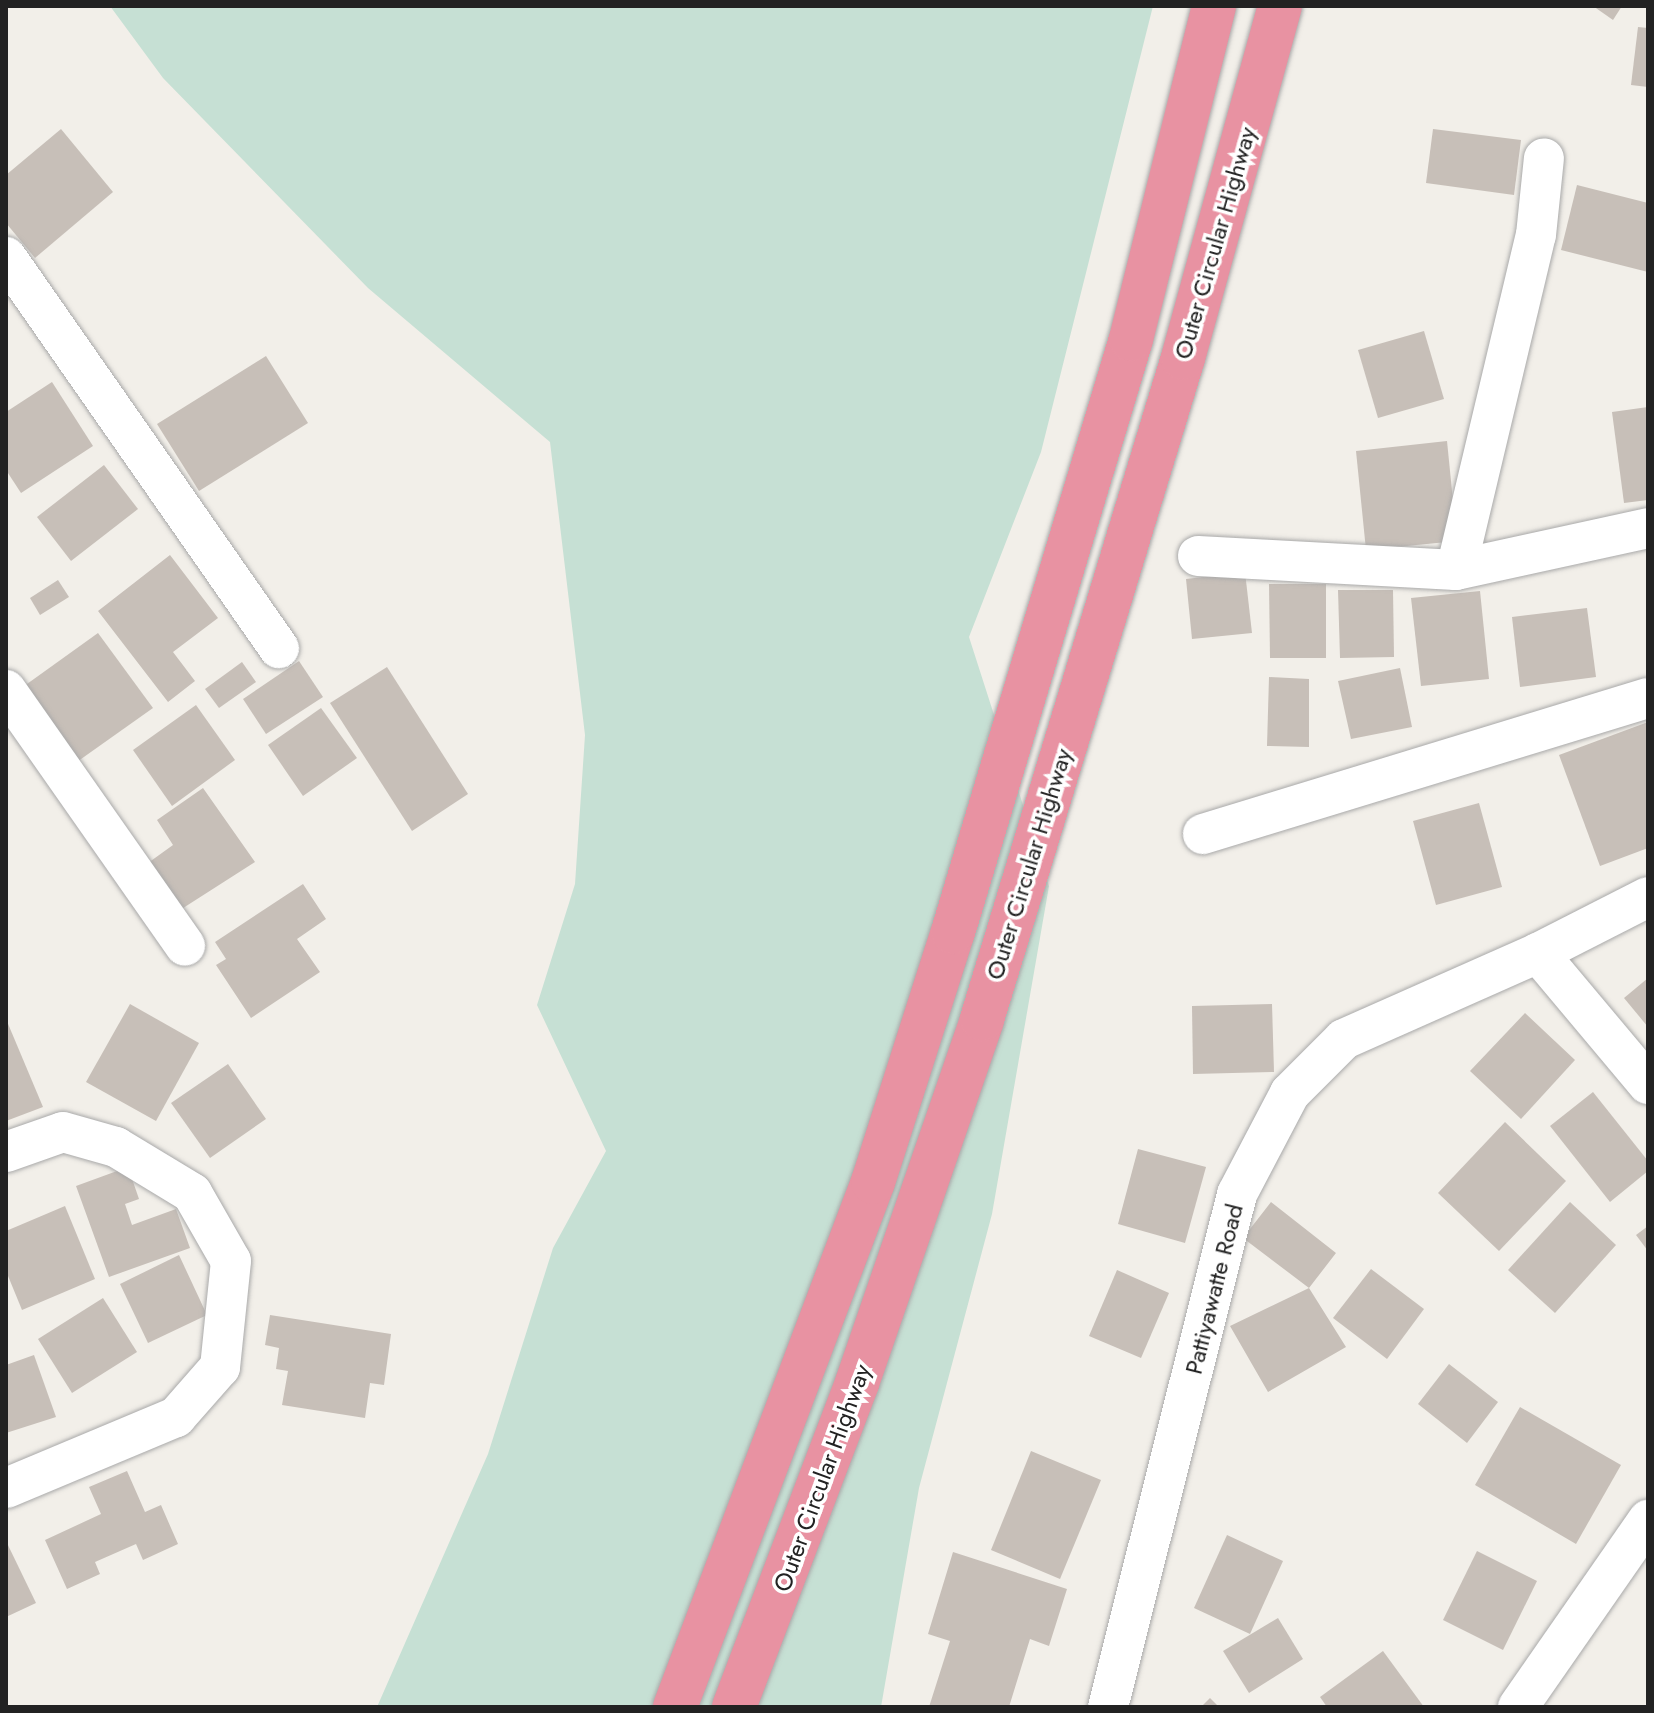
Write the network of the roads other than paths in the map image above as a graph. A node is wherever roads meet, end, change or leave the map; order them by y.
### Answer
1 (1183, 6) edge
2 (1214, 6) edge
3 (1280, 6) edge
4 (1544, 158) dead end
5 (6, 257) edge
6 (1131, 339) junction
7 (1648, 528) edge
8 (1198, 556) dead end
9 (1456, 570) junction
10 (279, 648) dead end
11 (6, 690) edge
12 (1648, 698) edge
13 (1203, 834) dead end
14 (1648, 897) edge
15 (185, 946) dead end
16 (1538, 953) junction
17 (1648, 1084) edge
18 (6, 1152) edge
19 (6, 1488) edge
20 (1648, 1520) edge
21 (675, 1707) edge
22 (734, 1707) edge
23 (1108, 1707) edge
24 (1518, 1707) edge

1 - 6 highway
2 - 6 highway
3 - 22 highway, Outer Circular Highway
4 - 9 street
5 - 10 street
6 - 21 highway
7 - 9 street
8 - 9 street
11 - 15 street
12 - 13 street
14 - 16 street, Pattiyawatte Road
16 - 17 street
16 - 23 street, Pattiyawatte Road
18 - 19 street
20 - 24 street

